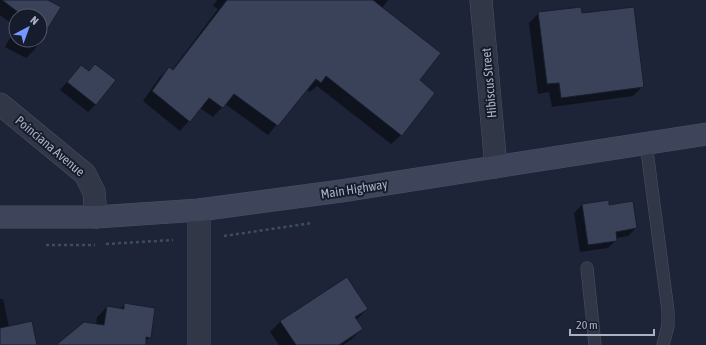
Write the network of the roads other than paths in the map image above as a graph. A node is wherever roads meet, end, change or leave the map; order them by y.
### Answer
1 (481, 0) edge
2 (0, 104) edge
3 (706, 134) edge
4 (646, 143) junction
5 (496, 167) junction
6 (199, 210) junction
7 (0, 217) edge
8 (96, 217) junction
9 (587, 268) dead end
10 (199, 345) edge
11 (595, 345) edge
12 (663, 345) edge

1 - 5 street, Hibiscus Street
2 - 8 street, Poinciana Avenue
3 - 4 main road, Main Highway
4 - 5 main road, Main Highway
4 - 12 lane
5 - 6 main road, Main Highway
6 - 8 main road, Main Highway
6 - 10 street
7 - 8 main road, Main Highway
9 - 11 lane

